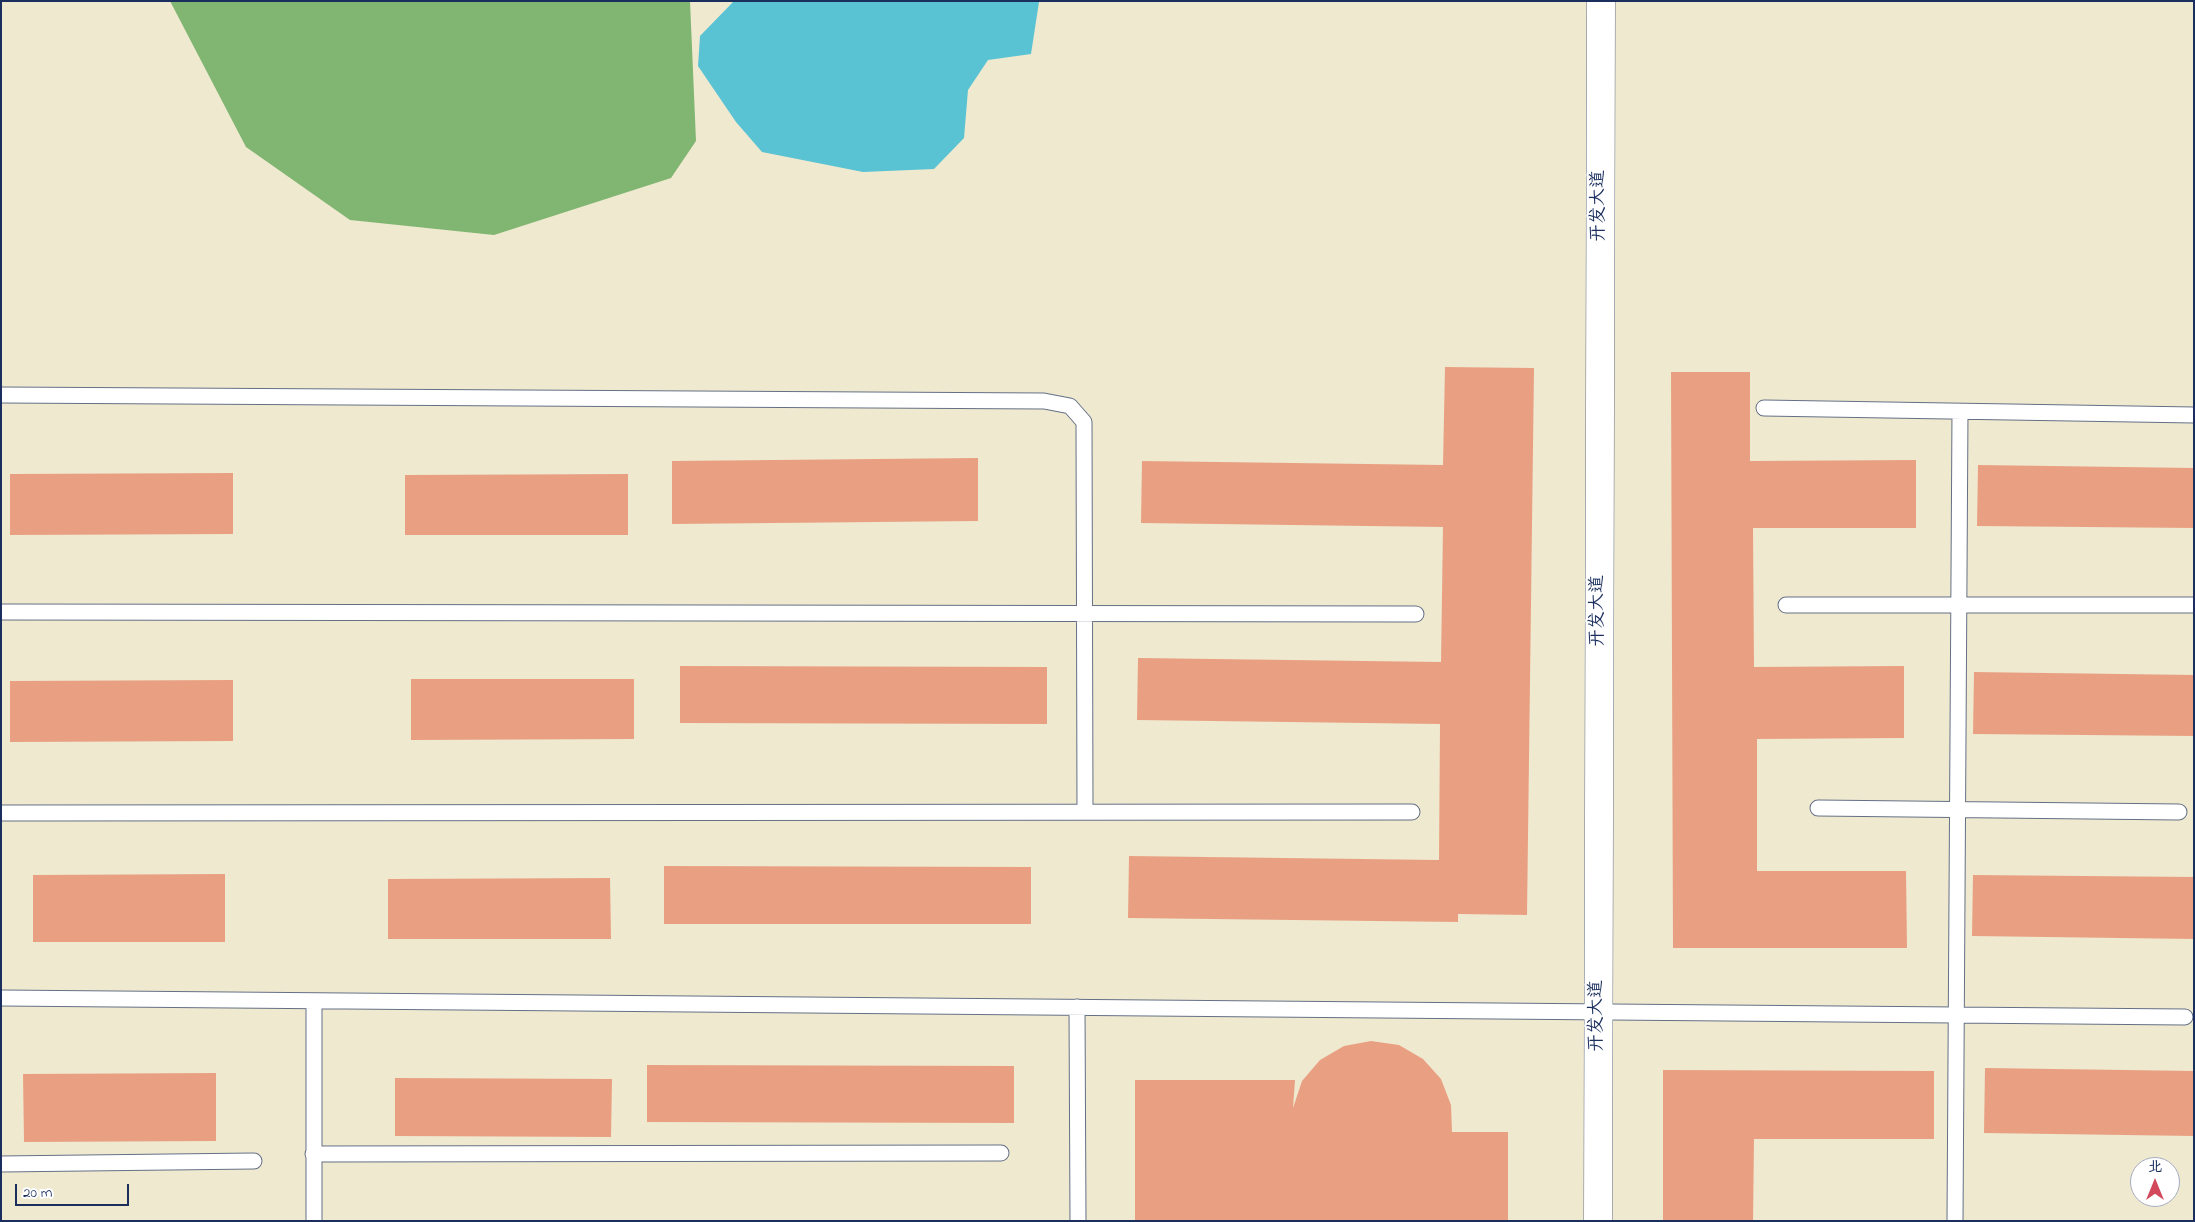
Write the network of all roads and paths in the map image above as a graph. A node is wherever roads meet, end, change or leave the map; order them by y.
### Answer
1 (1601, 1) edge
2 (1, 395) edge
3 (1764, 408) dead end
4 (1960, 412) junction
5 (2194, 415) edge
6 (1786, 605) dead end
7 (1959, 605) junction
8 (2194, 605) edge
9 (1, 612) edge
10 (1084, 614) junction
11 (1416, 614) dead end
12 (1818, 808) dead end
13 (1958, 809) junction
14 (1084, 812) junction
15 (1412, 812) dead end
16 (2179, 812) dead end
17 (1, 813) edge
18 (1, 998) edge
19 (314, 1000) junction
20 (1077, 1007) junction
21 (1598, 1011) junction
22 (1956, 1014) junction
23 (2185, 1017) dead end
24 (1001, 1153) dead end
25 (313, 1154) junction
26 (254, 1161) dead end
27 (1, 1164) edge
28 (314, 1221) edge
29 (1078, 1221) edge
30 (1598, 1221) edge
31 (1955, 1221) edge

1 - 21 street, 开发大道
2 - 10 lane
3 - 4 lane
4 - 5 lane
4 - 7 lane
6 - 7 lane
7 - 8 lane
7 - 13 lane
9 - 10 lane
10 - 11 lane
10 - 14 lane
12 - 13 lane
13 - 16 lane
13 - 22 lane
14 - 15 lane
14 - 17 lane
18 - 19 lane
19 - 20 lane
19 - 25 lane
20 - 21 lane
20 - 29 lane
21 - 22 lane
21 - 30 street, 开发大道
22 - 23 lane
22 - 31 lane
24 - 25 lane
25 - 28 lane
26 - 27 lane

